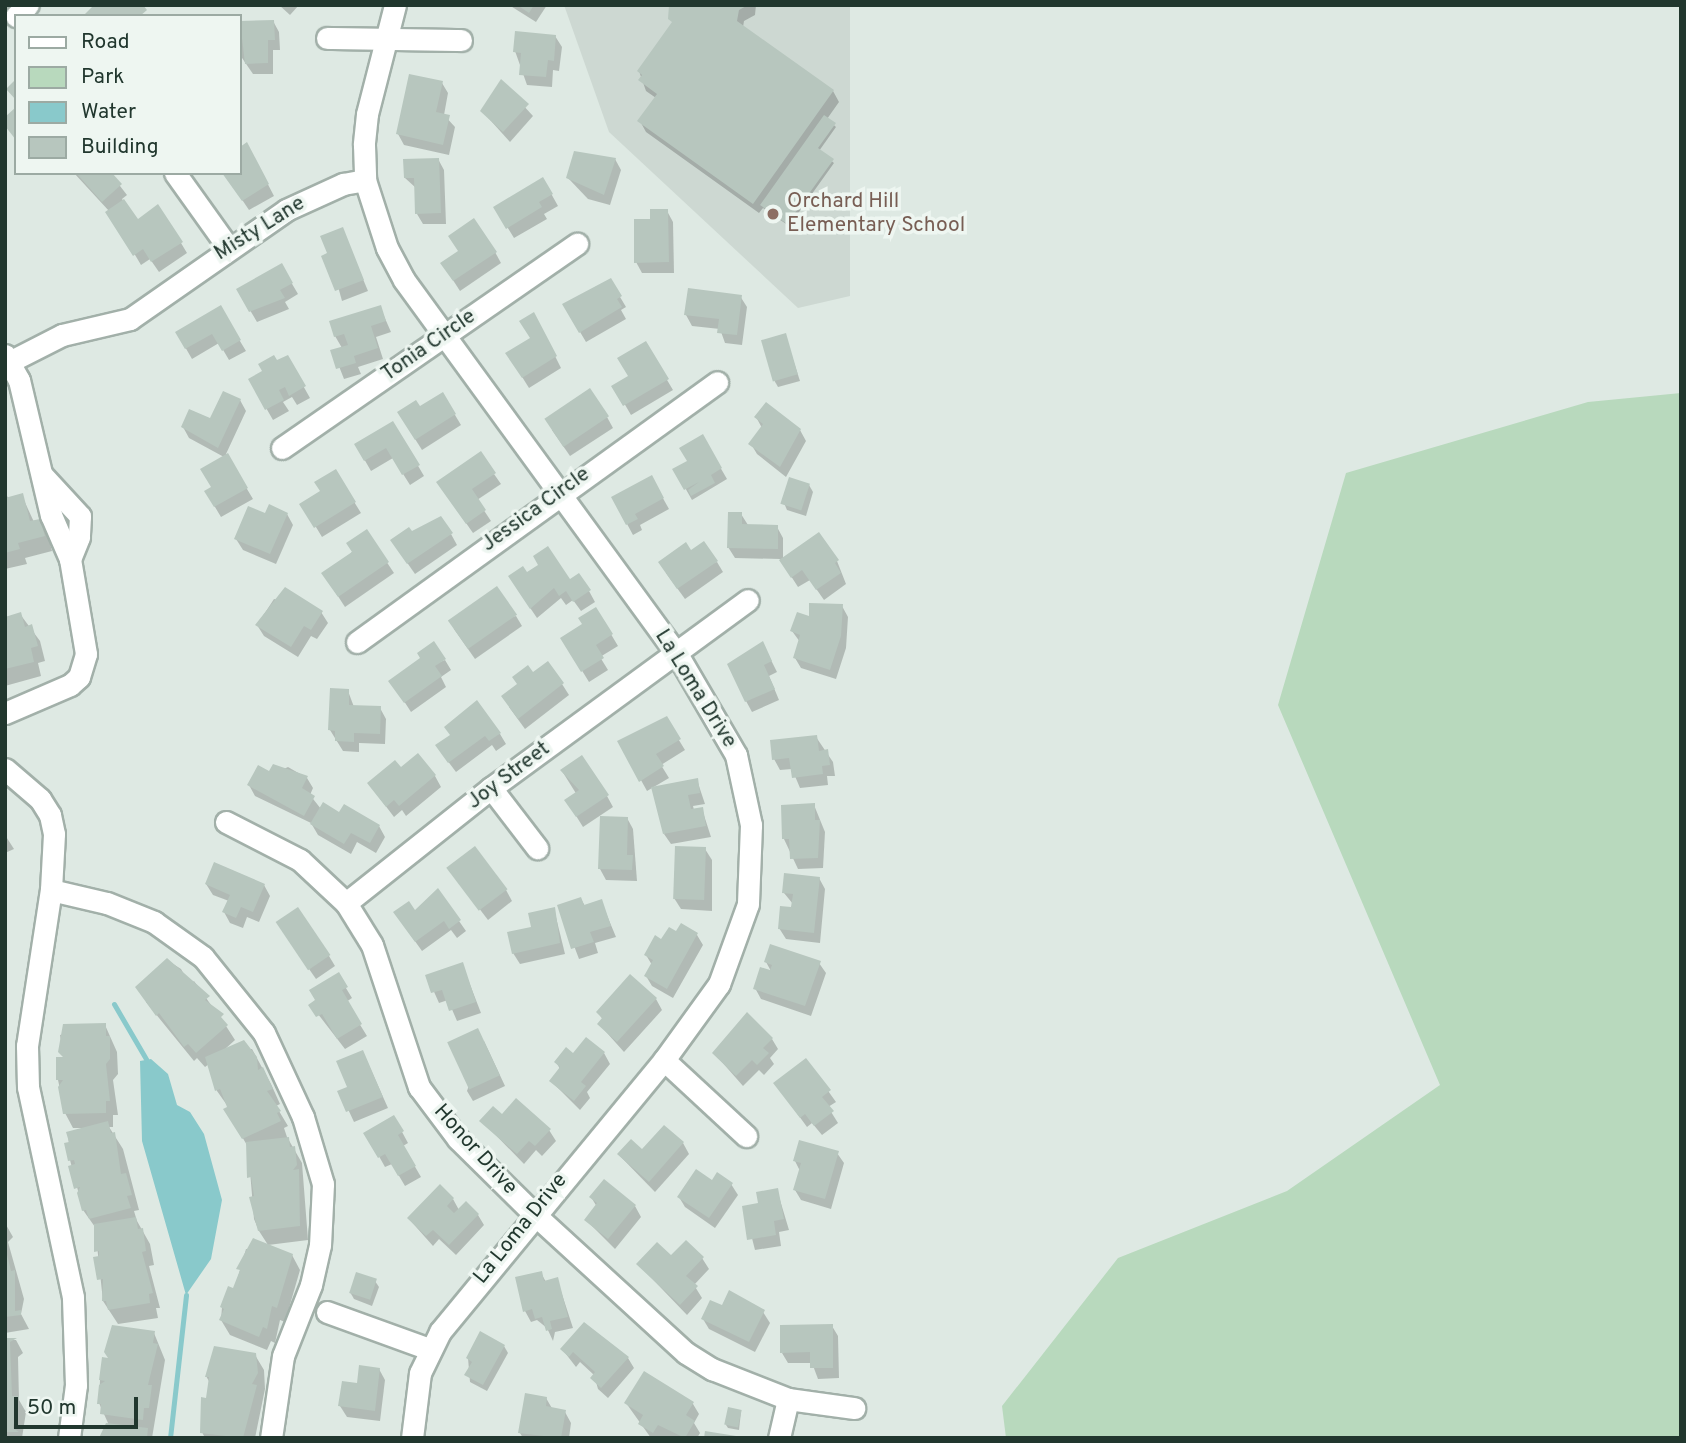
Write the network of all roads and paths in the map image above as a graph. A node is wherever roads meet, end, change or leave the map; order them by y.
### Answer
1 (395, 5) edge
2 (327, 38) dead end
3 (385, 40) junction
4 (461, 40) dead end
5 (176, 175) edge
6 (365, 180) junction
7 (577, 244) dead end
8 (228, 247) junction
9 (445, 334) junction
10 (8, 358) edge
11 (718, 382) dead end
12 (282, 448) dead end
13 (560, 492) junction
14 (748, 600) dead end
15 (357, 642) dead end
16 (677, 654) junction
17 (5, 713) edge
18 (5, 769) edge
19 (491, 788) junction
20 (226, 822) dead end
21 (537, 848) dead end
22 (51, 890) junction
23 (346, 903) junction
24 (664, 1060) junction
25 (746, 1136) dead end
26 (533, 1213) junction
27 (327, 1312) dead end
28 (429, 1349) junction
29 (788, 1399) junction
30 (854, 1408) dead end
31 (69, 1438) edge
32 (271, 1438) edge
33 (412, 1438) edge
34 (779, 1438) edge

1 - 3 street, La Loma Drive
2 - 3 street
3 - 4 street
3 - 6 street, La Loma Drive
5 - 8 street
6 - 8 street, Misty Lane
6 - 9 street, La Loma Drive
7 - 9 street, Tonia Circle
8 - 10 street, Misty Lane
9 - 12 street, Tonia Circle
9 - 13 street, La Loma Drive
10 - 17 street
11 - 13 street, Jessica Circle
13 - 15 street, Jessica Circle
13 - 16 street, La Loma Drive
14 - 16 street, Joy Street
16 - 19 street, Joy Street
16 - 24 street, La Loma Drive
18 - 22 street
19 - 21 street
19 - 23 street, Joy Street
20 - 23 street, Honor Drive
22 - 31 street
22 - 32 street
23 - 26 street, Honor Drive
24 - 25 street
24 - 26 street, La Loma Drive
26 - 28 street, La Loma Drive
26 - 29 street, Honor Drive
27 - 28 street
28 - 33 street, La Loma Drive
29 - 30 street, Honor Drive
29 - 34 street

